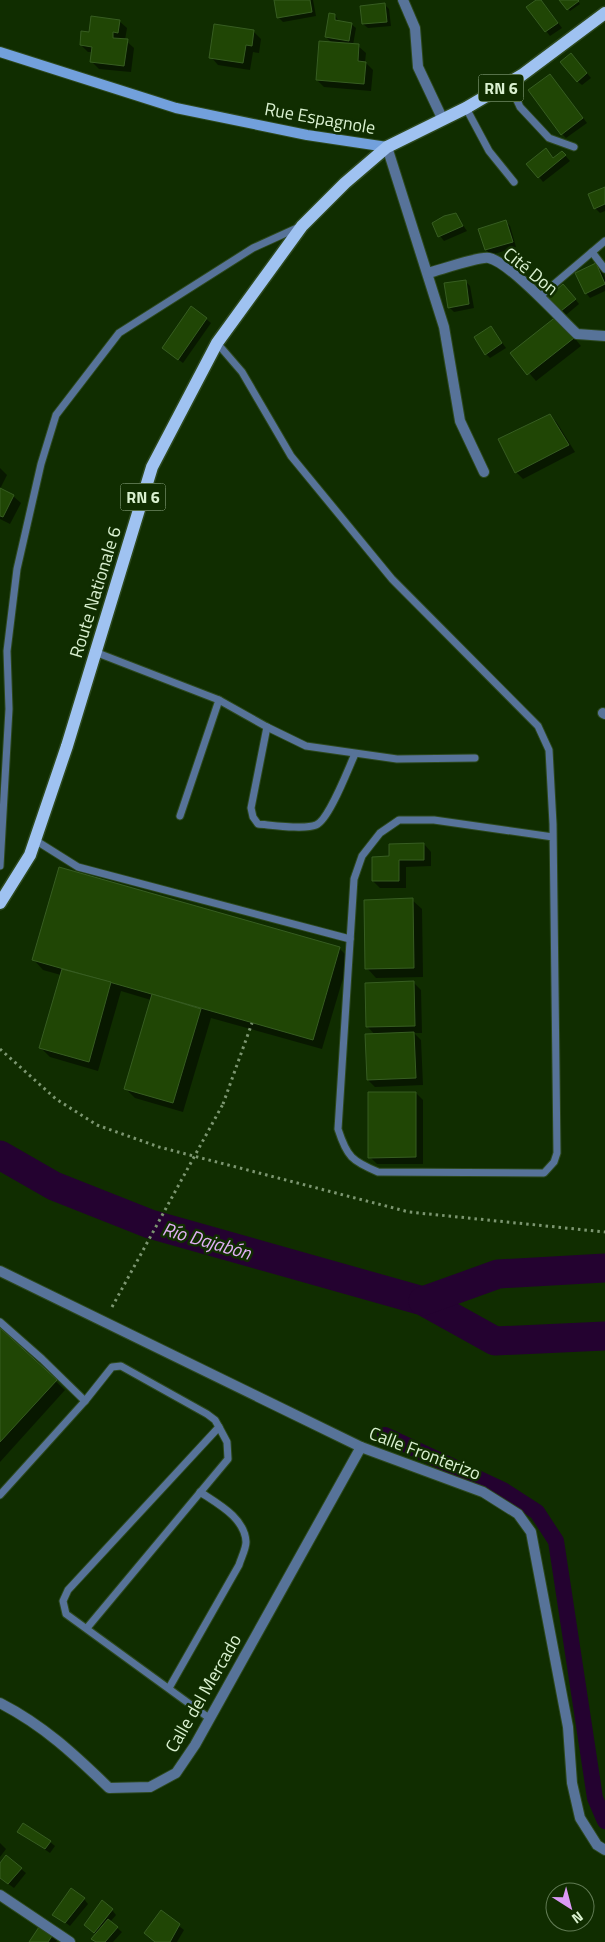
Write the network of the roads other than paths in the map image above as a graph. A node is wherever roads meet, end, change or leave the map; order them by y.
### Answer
1 (403, 0) edge
2 (605, 13) edge
3 (0, 52) edge
4 (509, 83) junction
5 (466, 108) junction
6 (443, 120) junction
7 (387, 147) junction
8 (574, 147) dead end
9 (514, 182) dead end
10 (302, 226) junction
11 (605, 241) edge
12 (592, 252) junction
13 (605, 269) edge
14 (428, 273) junction
15 (539, 297) junction
16 (605, 336) edge
17 (217, 344) junction
18 (484, 472) dead end
19 (95, 652) junction
20 (219, 700) junction
21 (267, 728) junction
22 (355, 754) junction
23 (475, 758) dead end
24 (180, 816) dead end
25 (553, 837) junction
26 (35, 840) junction
27 (0, 866) edge
28 (0, 903) edge
29 (350, 939) junction
30 (0, 1271) edge
31 (0, 1322) edge
32 (85, 1401) junction
33 (219, 1427) junction
34 (361, 1447) junction
35 (200, 1492) junction
36 (0, 1494) edge
37 (87, 1628) junction
38 (169, 1688) junction
39 (0, 1703) edge
40 (210, 1718) junction
41 (605, 1850) edge
42 (0, 1895) edge
43 (70, 1942) edge

1 - 6 street
2 - 4 main road, Rue Espagnole / RN 6
3 - 7 street, Rue Espagnole
4 - 5 main road, Rue Espagnole / RN 6
4 - 8 lane
5 - 6 main road, Rue Espagnole / RN 6
5 - 9 lane
6 - 7 main road, Rue Espagnole / RN 6
7 - 10 main road, Route Nationale 6 / RN 6
7 - 14 street
10 - 17 main road, Route Nationale 6 / RN 6
10 - 27 lane
11 - 12 lane
12 - 13 lane
12 - 15 lane
14 - 15 street, Cité Don
14 - 18 street
15 - 16 street, Cité Don
17 - 19 main road, Route Nationale 6 / RN 6
17 - 25 lane
19 - 20 lane
19 - 26 main road, Route Nationale 6 / RN 6
20 - 21 lane
20 - 24 lane
21 - 22 lane
21 - 22 lane
22 - 23 lane
25 - 29 lane
25 - 29 lane
26 - 28 main road, Route Nationale 6 / RN 6
26 - 29 lane
30 - 34 street, Calle Fronterizo
31 - 32 lane
32 - 33 lane
32 - 36 lane
33 - 35 lane
33 - 37 lane
34 - 40 street, Calle del Mercado
34 - 41 street, Calle Fronterizo
35 - 37 lane
35 - 38 lane
37 - 38 lane
38 - 40 lane
39 - 40 street, Calle del Mercado
42 - 43 street

